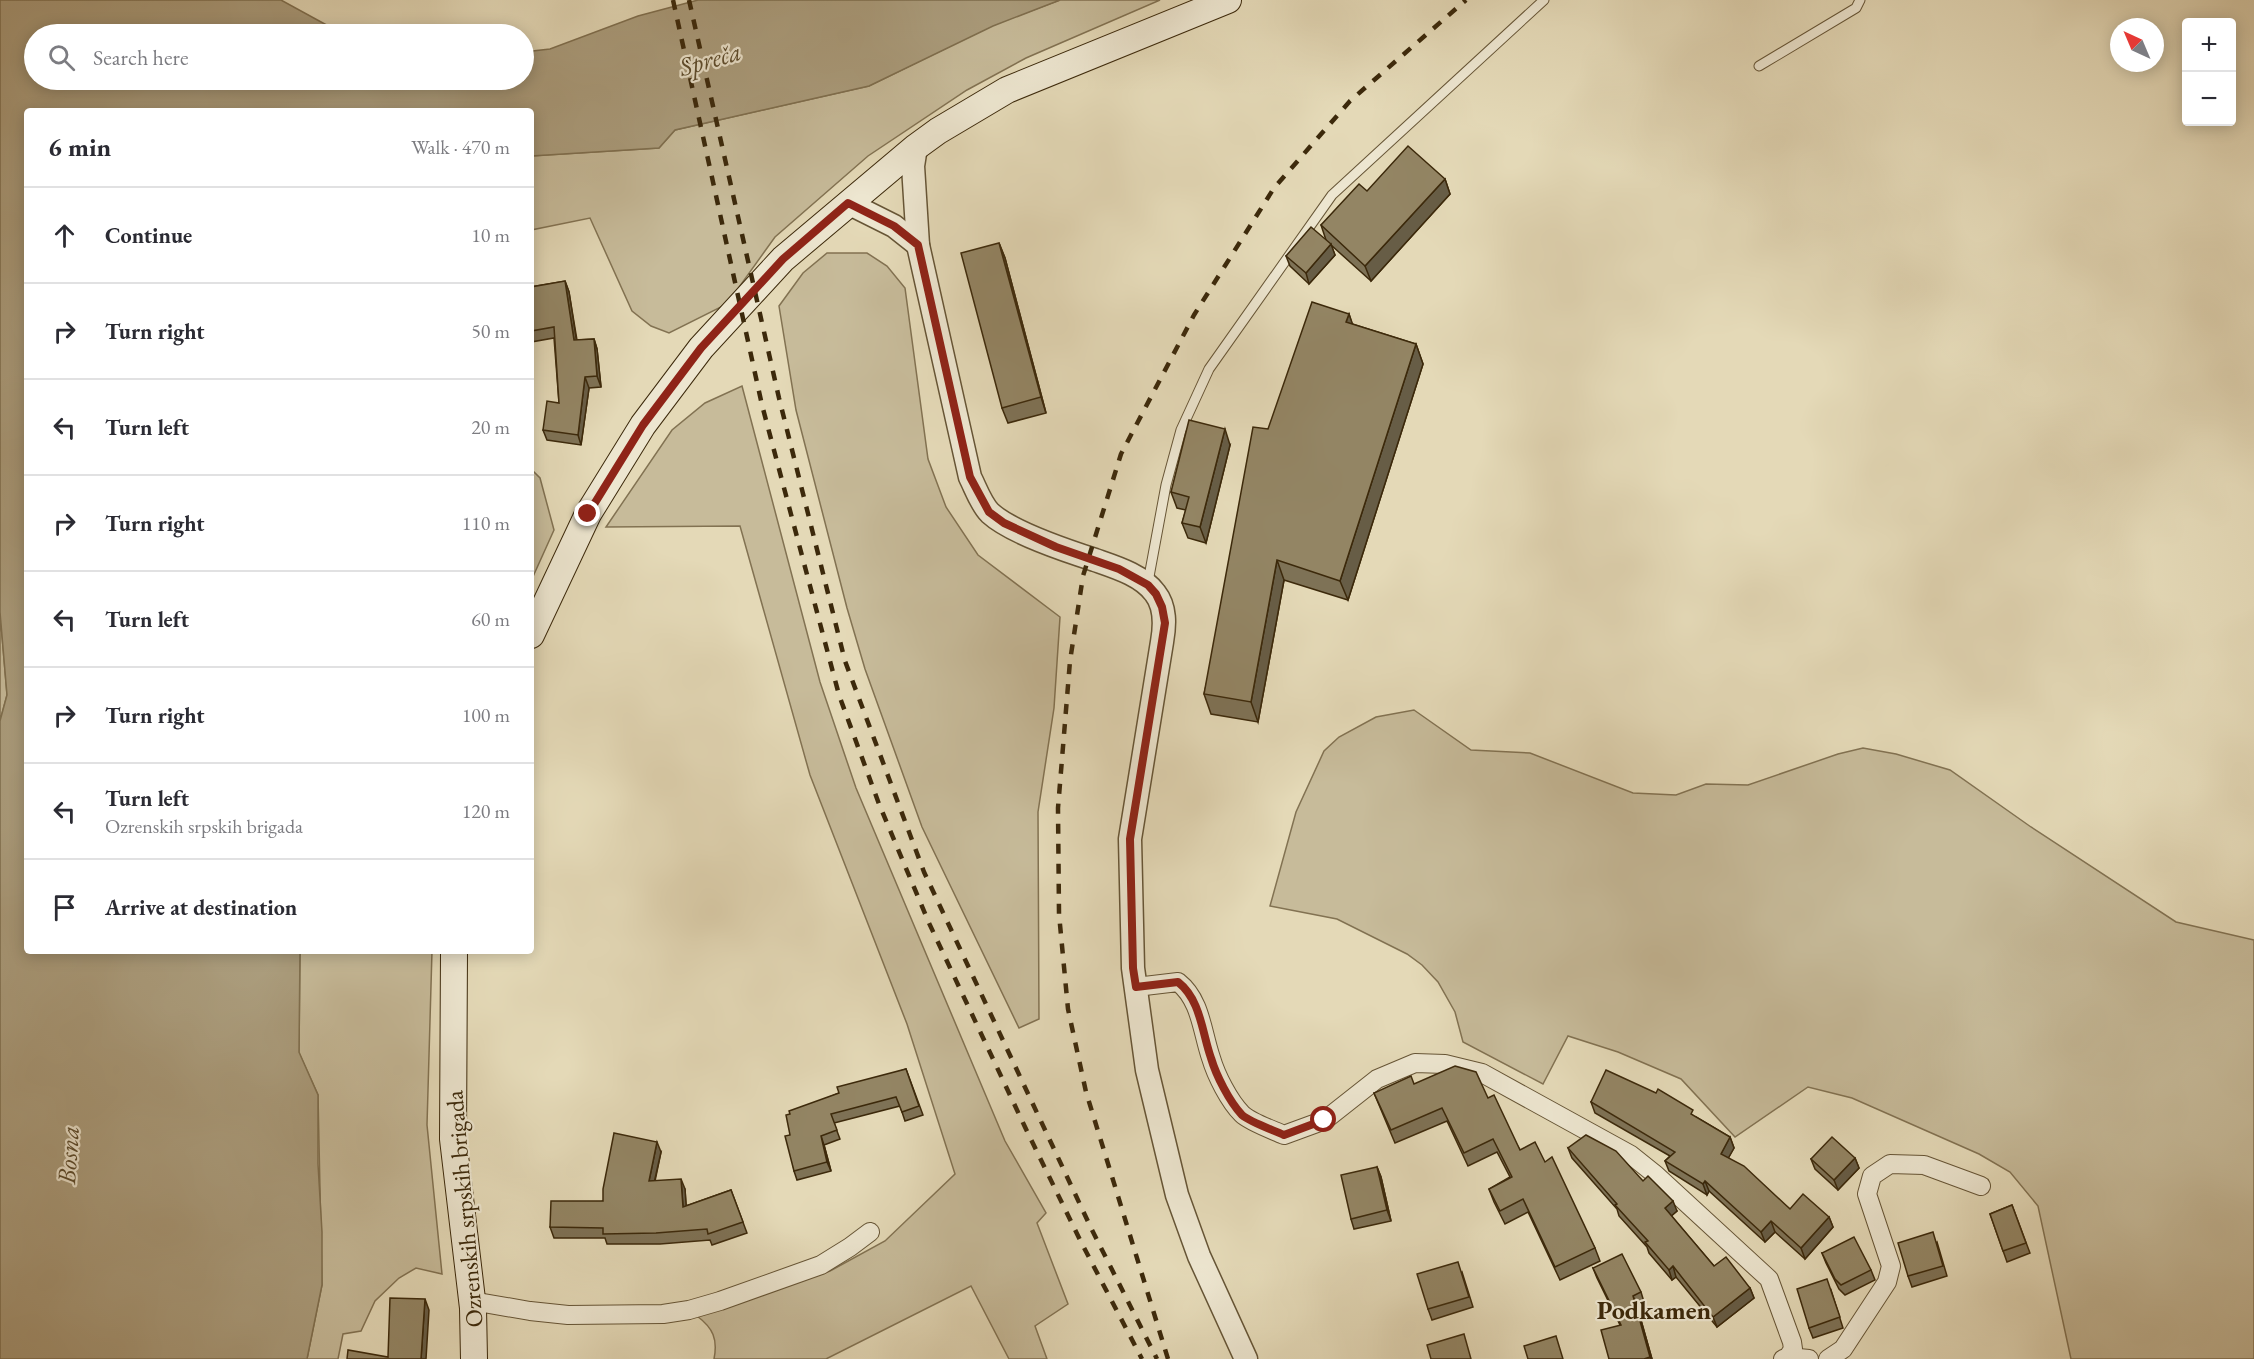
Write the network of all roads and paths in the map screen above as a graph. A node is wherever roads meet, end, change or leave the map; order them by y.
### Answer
1 (1228, 0) edge
2 (1544, 0) edge
3 (1860, 0) edge
4 (1759, 66) dead end
5 (916, 147) junction
6 (848, 203) junction
7 (918, 245) junction
8 (1148, 585) junction
9 (534, 629) edge
10 (454, 954) edge
11 (1136, 987) junction
12 (1981, 1186) dead end
13 (870, 1232) dead end
14 (472, 1301) junction
15 (1785, 1358) edge
16 (474, 1359) edge
17 (1246, 1359) edge
18 (1809, 1359) edge
19 (1828, 1359) edge

1 - 5 main road
2 - 8 lane
3 - 4 lane
5 - 6 main road
5 - 7 street
6 - 7 street
6 - 9 main road
7 - 8 street
8 - 11 street
10 - 14 main road, Ozrenskih srpskih brigada
11 - 15 street
11 - 17 street
12 - 19 street
13 - 14 street
14 - 16 main road, Ozrenskih srpskih brigada
15 - 18 street

